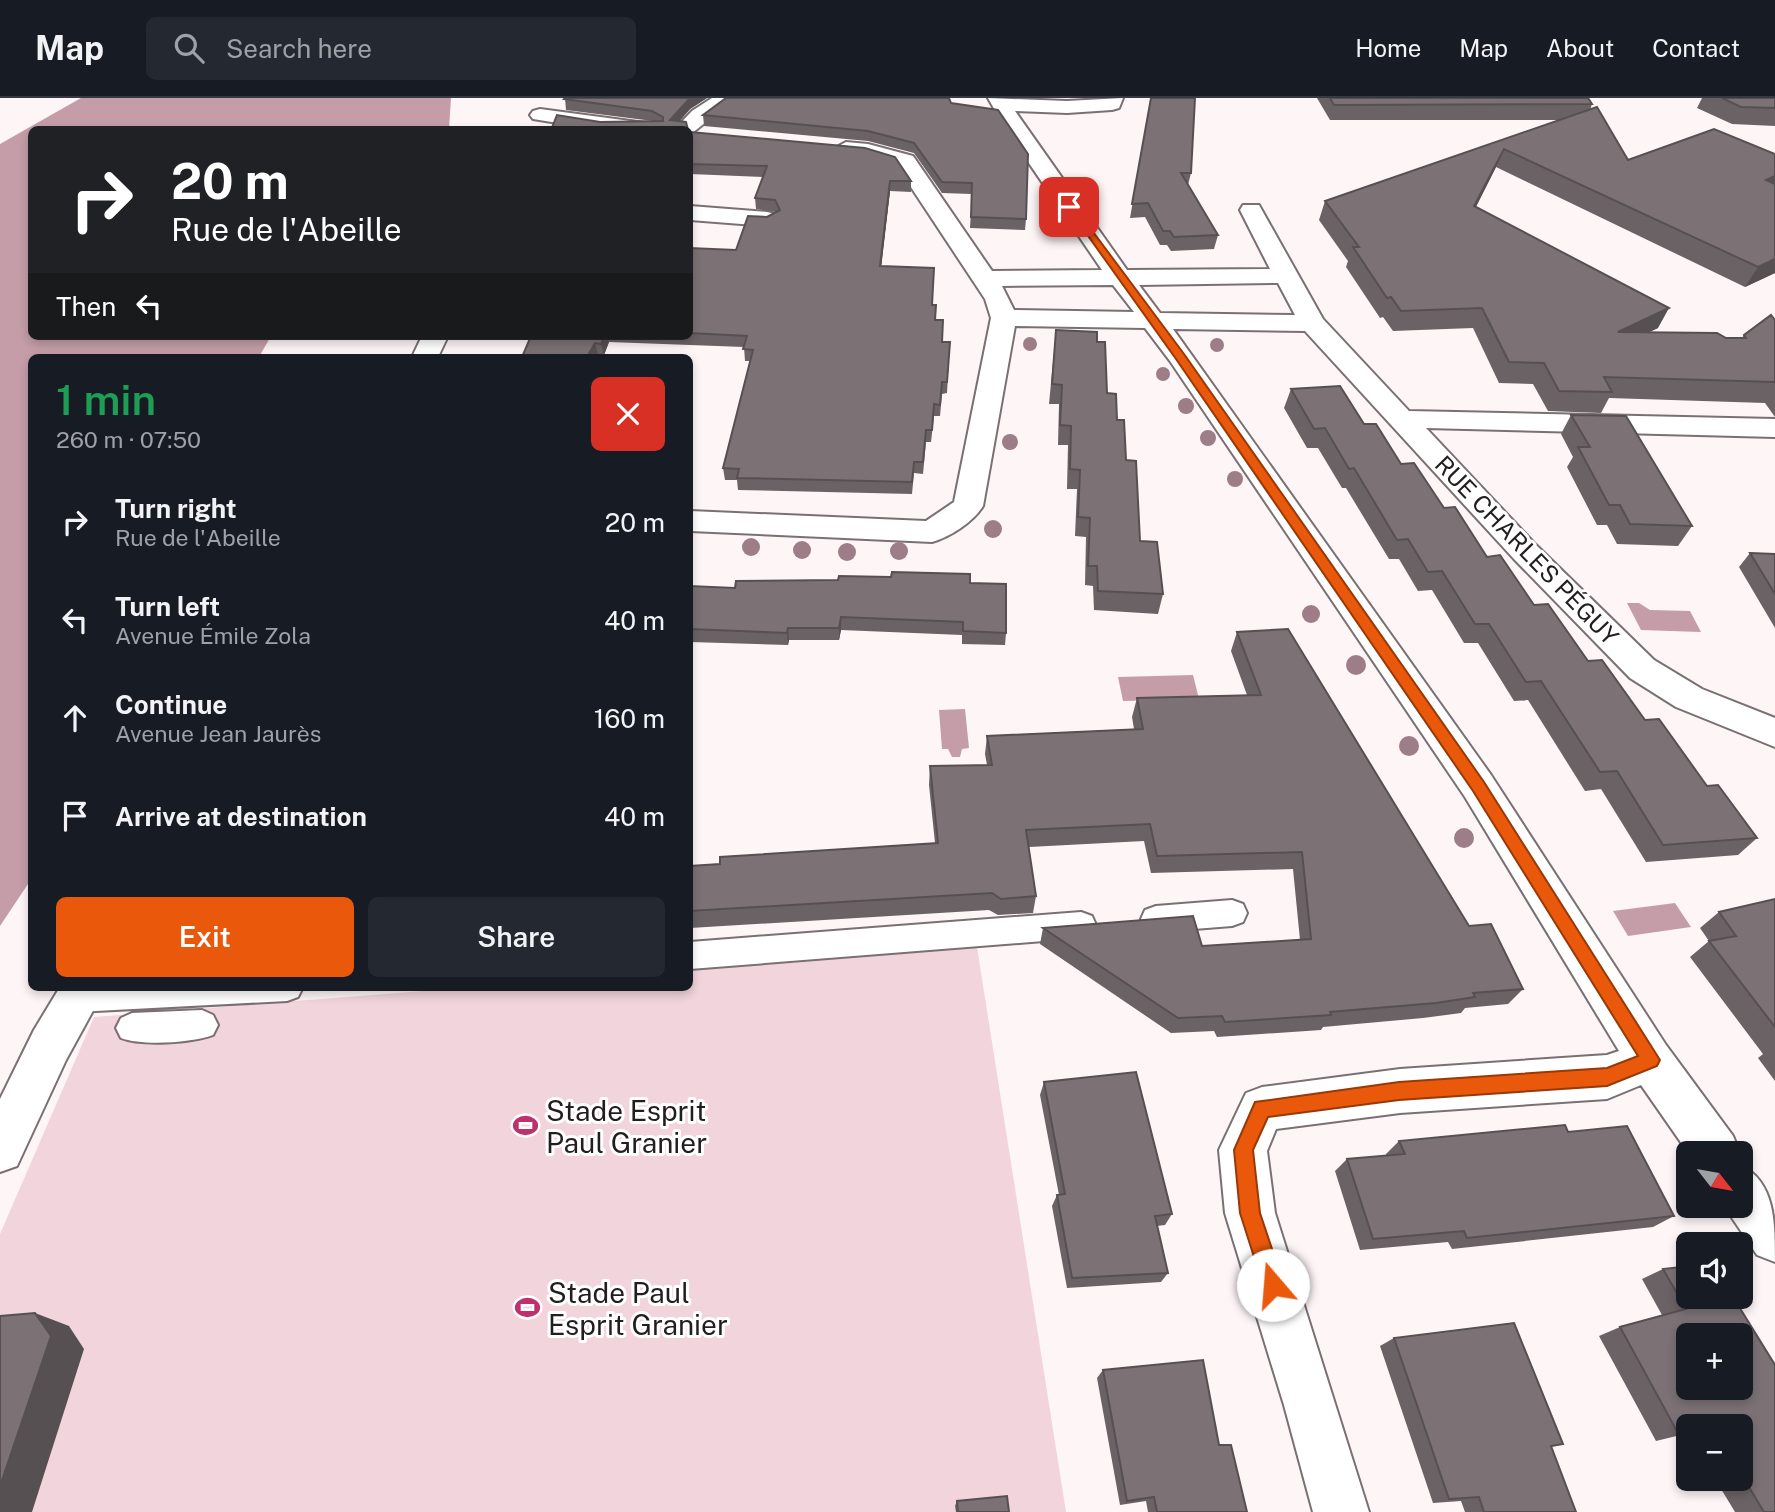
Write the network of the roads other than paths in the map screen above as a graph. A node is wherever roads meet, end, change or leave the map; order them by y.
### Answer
1 (726, 98) edge
2 (1113, 98) edge
3 (999, 101) edge
4 (541, 114) edge
5 (625, 126) edge
6 (693, 130) edge
7 (827, 146) edge
8 (1251, 210) dead end
9 (693, 213) edge
10 (767, 219) edge
11 (1285, 276) junction
12 (996, 298) junction
13 (1137, 299) junction
14 (1312, 323) junction
15 (1403, 419) junction
16 (1775, 428) edge
17 (693, 521) edge
18 (1775, 733) edge
19 (1232, 913) dead end
20 (693, 956) edge
21 (150, 991) edge
22 (81, 993) edge
23 (202, 1025) dead end
24 (132, 1028) dead end
25 (1650, 1060) junction
26 (1707, 1141) edge
27 (0, 1149) edge
28 (1754, 1207) edge
29 (1775, 1237) edge
30 (1340, 1512) edge

1 - 6 street
2 - 3 street
3 - 13 street
4 - 5 street
7 - 12 street
8 - 11 street, RUE CHARLES PÉGUY
9 - 10 street
11 - 13 street
11 - 14 street, RUE CHARLES PÉGUY
12 - 13 street
12 - 13 street
12 - 17 street
13 - 14 street
13 - 25 street
14 - 15 street, RUE CHARLES PÉGUY
15 - 16 street
15 - 18 street, RUE CHARLES PÉGUY
19 - 20 lane
21 - 22 lane
22 - 27 street
23 - 24 lane
25 - 26 street
25 - 30 street
28 - 29 street

